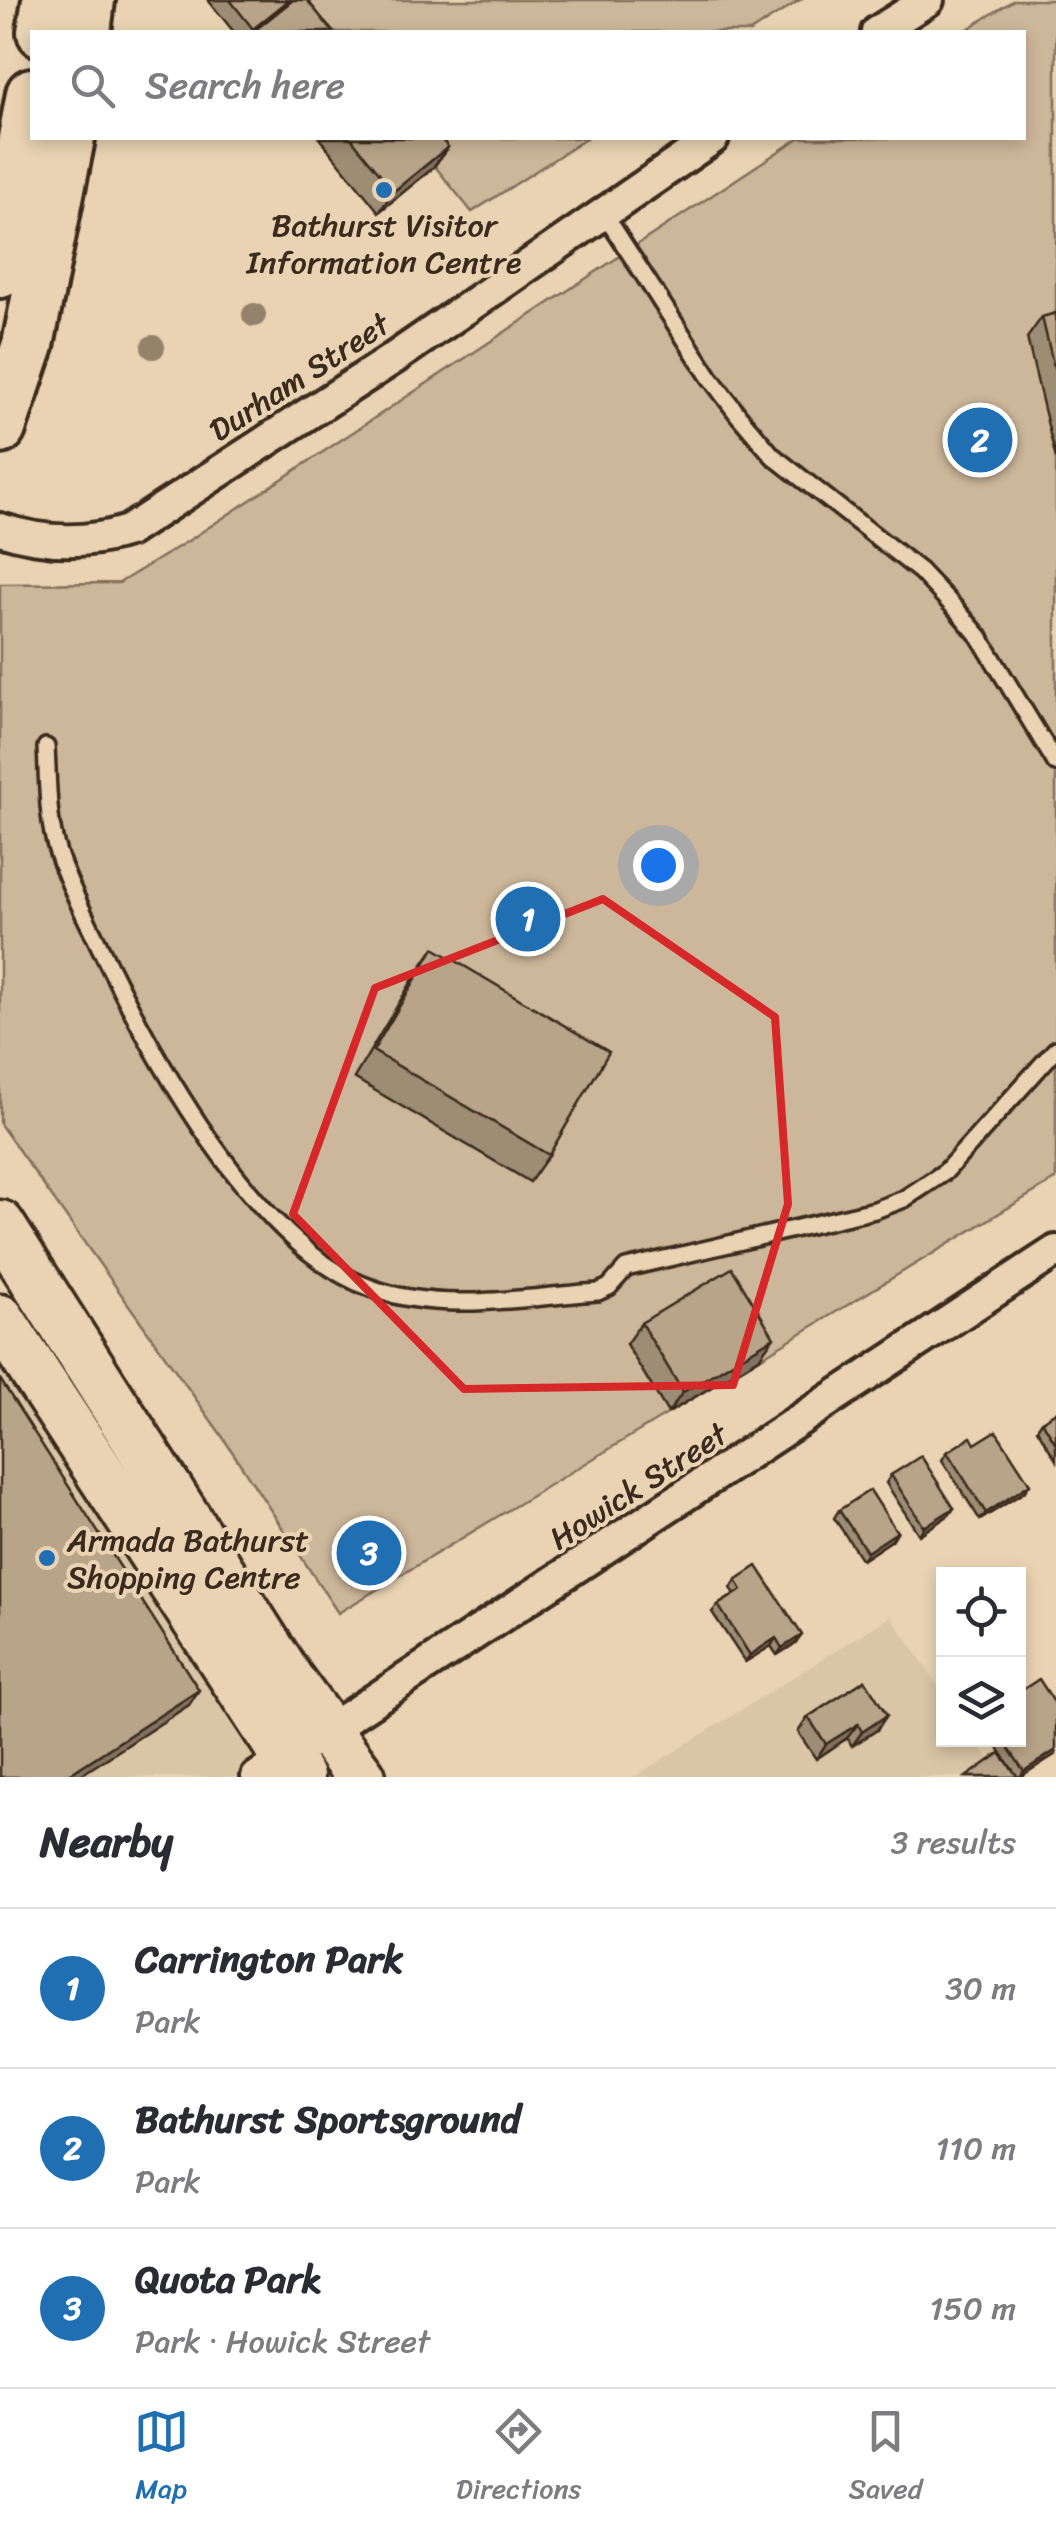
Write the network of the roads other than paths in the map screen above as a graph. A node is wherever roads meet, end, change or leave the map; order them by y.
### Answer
1 (48, 0) edge
2 (90, 0) edge
3 (928, 0) edge
4 (43, 30) edge
5 (85, 30) edge
6 (880, 30) edge
7 (30, 105) edge
8 (68, 140) edge
9 (710, 140) edge
10 (604, 212) junction
11 (0, 272) edge
12 (0, 428) edge
13 (0, 529) edge
14 (46, 747) dead end
15 (1056, 762) edge
16 (1056, 1048) edge
17 (0, 1225) edge
18 (1056, 1251) edge
19 (22, 1305) edge
20 (326, 1733) junction
21 (280, 1771) edge
22 (361, 1777) edge

1 - 4 highway
2 - 5 highway
3 - 6 street
7 - 11 highway
8 - 12 highway
9 - 10 street, Durham Street
10 - 13 street, Durham Street
10 - 15 lane
14 - 16 lane
17 - 19 main road
18 - 20 street, Howick Street
19 - 20 main road
19 - 21 main road
20 - 21 street, Howick Street
20 - 22 main road

